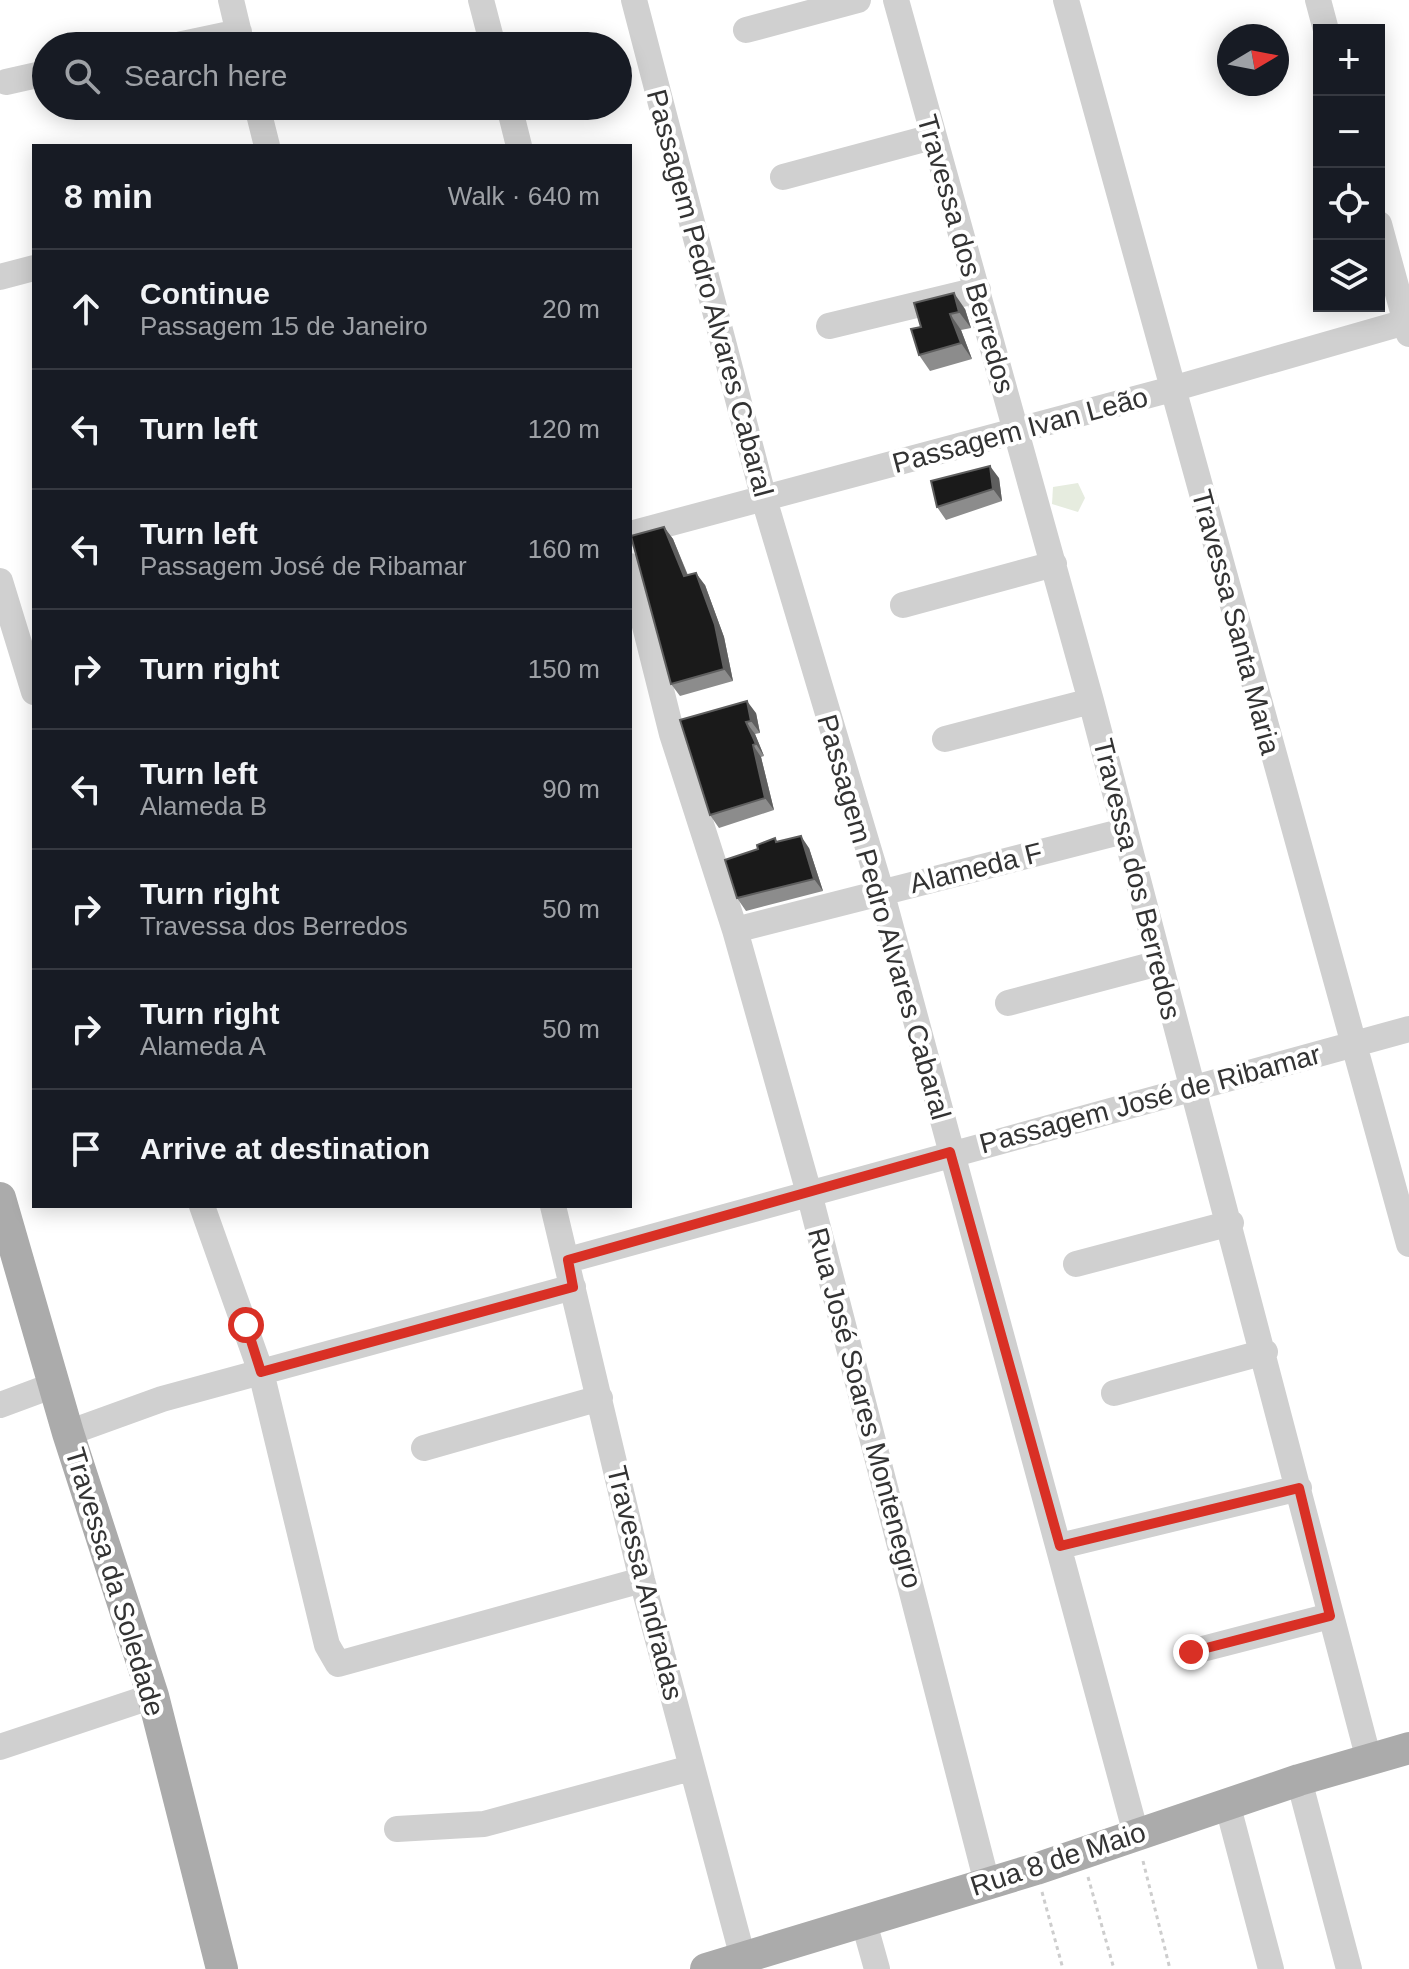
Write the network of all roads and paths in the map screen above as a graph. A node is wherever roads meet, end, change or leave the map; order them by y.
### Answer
1 (231, 0) edge
2 (481, 0) edge
3 (634, 0) edge
4 (858, 0) edge
5 (896, 0) edge
6 (1066, 0) edge
7 (1318, 0) edge
8 (1324, 24) edge
9 (746, 30) dead end
10 (238, 32) edge
11 (489, 32) edge
12 (32, 76) edge
13 (6, 82) dead end
14 (260, 120) edge
15 (512, 120) edge
16 (932, 137) junction
17 (266, 144) edge
18 (518, 144) edge
19 (783, 177) dead end
20 (1384, 240) edge
21 (32, 269) edge
22 (0, 277) edge
23 (978, 290) junction
24 (829, 326) dead end
25 (1408, 326) edge
26 (1172, 389) junction
27 (1016, 431) junction
28 (764, 499) junction
29 (632, 533) edge
30 (1054, 564) junction
31 (632, 574) edge
32 (0, 581) edge
33 (903, 605) dead end
34 (32, 685) edge
35 (1091, 701) junction
36 (945, 739) dead end
37 (1124, 831) junction
38 (881, 891) junction
39 (735, 930) junction
40 (1159, 963) junction
41 (1008, 1003) dead end
42 (1409, 1029) edge
43 (1352, 1044) junction
44 (1191, 1091) junction
45 (950, 1152) junction
46 (809, 1193) junction
47 (0, 1198) edge
48 (203, 1208) edge
49 (554, 1208) edge
50 (1231, 1223) junction
51 (1409, 1244) edge
52 (568, 1260) junction
53 (1076, 1264) dead end
54 (573, 1287) junction
55 (1265, 1352) junction
56 (261, 1372) junction
57 (54, 1385) junction
58 (1114, 1393) dead end
59 (600, 1398) junction
60 (0, 1405) edge
61 (68, 1433) junction
62 (424, 1448) dead end
63 (1299, 1488) junction
64 (1060, 1546) junction
65 (642, 1580) junction
66 (1330, 1616) junction
67 (1191, 1652) dead end
68 (153, 1696) junction
69 (0, 1747) edge
70 (1409, 1748) edge
71 (1369, 1760) junction
72 (691, 1768) junction
73 (1299, 1780) junction
74 (1227, 1803) junction
75 (397, 1829) dead end
76 (1136, 1834) junction
77 (1082, 1854) junction
78 (1036, 1869) junction
79 (987, 1883) junction
80 (863, 1919) junction
81 (743, 1958) junction
82 (222, 1969) edge
83 (706, 1969) edge
84 (877, 1969) edge
85 (1063, 1969) edge
86 (1114, 1969) edge
87 (1170, 1969) edge
88 (1271, 1969) edge
89 (1349, 1969) edge

1 - 10 street
2 - 11 street
3 - 28 street, Passagem Pedro Alvares Cabaral
4 - 9 street
5 - 16 street, Travessa dos Berredos
6 - 26 street, Travessa Santa Maria
7 - 8 street
12 - 13 street
14 - 17 street
15 - 18 street
16 - 19 street
16 - 23 street, Travessa dos Berredos
20 - 25 street
21 - 22 street
23 - 24 street
23 - 27 street, Travessa dos Berredos
25 - 26 street, Passagem Ivan Leão
26 - 27 street, Passagem Ivan Leão
26 - 43 street, Travessa Santa Maria
27 - 28 street, Passagem Ivan Leão
27 - 30 street, Travessa dos Berredos
28 - 29 street, Passagem Ivan Leão
28 - 38 street, Passagem Pedro Alvares Cabaral
30 - 33 street
30 - 35 street, Travessa dos Berredos
31 - 39 street, Rua José Soares Montenegro
32 - 34 street
35 - 36 street
35 - 37 street, Travessa dos Berredos
37 - 38 street, Alameda F
37 - 40 street, Travessa dos Berredos
38 - 39 street, Alameda F
38 - 45 street, Passagem Pedro Alvares Cabaral
39 - 46 street, Rua José Soares Montenegro
40 - 41 street
40 - 44 street, Travessa dos Berredos
42 - 43 street, Passagem José de Ribamar
43 - 44 street, Passagem José de Ribamar
43 - 51 street, Travessa Santa Maria
44 - 45 street, Passagem José de Ribamar
44 - 50 street, Travessa dos Berredos
45 - 46 street, Passagem José de Ribamar
45 - 64 street, Passagem Pedro Alvares Cabaral
46 - 52 street, Passagem José de Ribamar
46 - 79 street, Rua José Soares Montenegro
47 - 57 main road, Travessa da Soledade
48 - 56 street
49 - 52 street, Travessa Andradas
50 - 53 street
50 - 55 street, Travessa dos Berredos
52 - 54 street, Travessa Andradas
54 - 56 street
54 - 59 street, Travessa Andradas
55 - 58 street
55 - 63 street, Travessa dos Berredos
56 - 61 street
56 - 65 street
57 - 60 street
57 - 61 main road, Travessa da Soledade
59 - 62 street
59 - 65 street, Travessa Andradas
61 - 68 main road, Travessa da Soledade
63 - 64 street
63 - 66 street, Travessa dos Berredos
64 - 76 street, Passagem Pedro Alvares Cabaral
65 - 72 street, Travessa Andradas
66 - 67 street
66 - 71 street, Travessa dos Berredos
68 - 69 street
68 - 82 main road, Travessa da Soledade
70 - 71 main road, Rua 8 de Maio
71 - 73 main road, Rua 8 de Maio
72 - 75 street
72 - 81 street, Travessa Andradas
73 - 74 main road, Rua 8 de Maio
73 - 89 street
74 - 76 main road, Rua 8 de Maio
74 - 88 street
76 - 77 main road, Rua 8 de Maio
76 - 87 path
77 - 78 main road, Rua 8 de Maio
77 - 86 path
78 - 79 main road, Rua 8 de Maio
78 - 85 path
79 - 80 main road, Rua 8 de Maio
80 - 81 main road, Rua 8 de Maio
80 - 84 street
81 - 83 main road, Rua 8 de Maio

